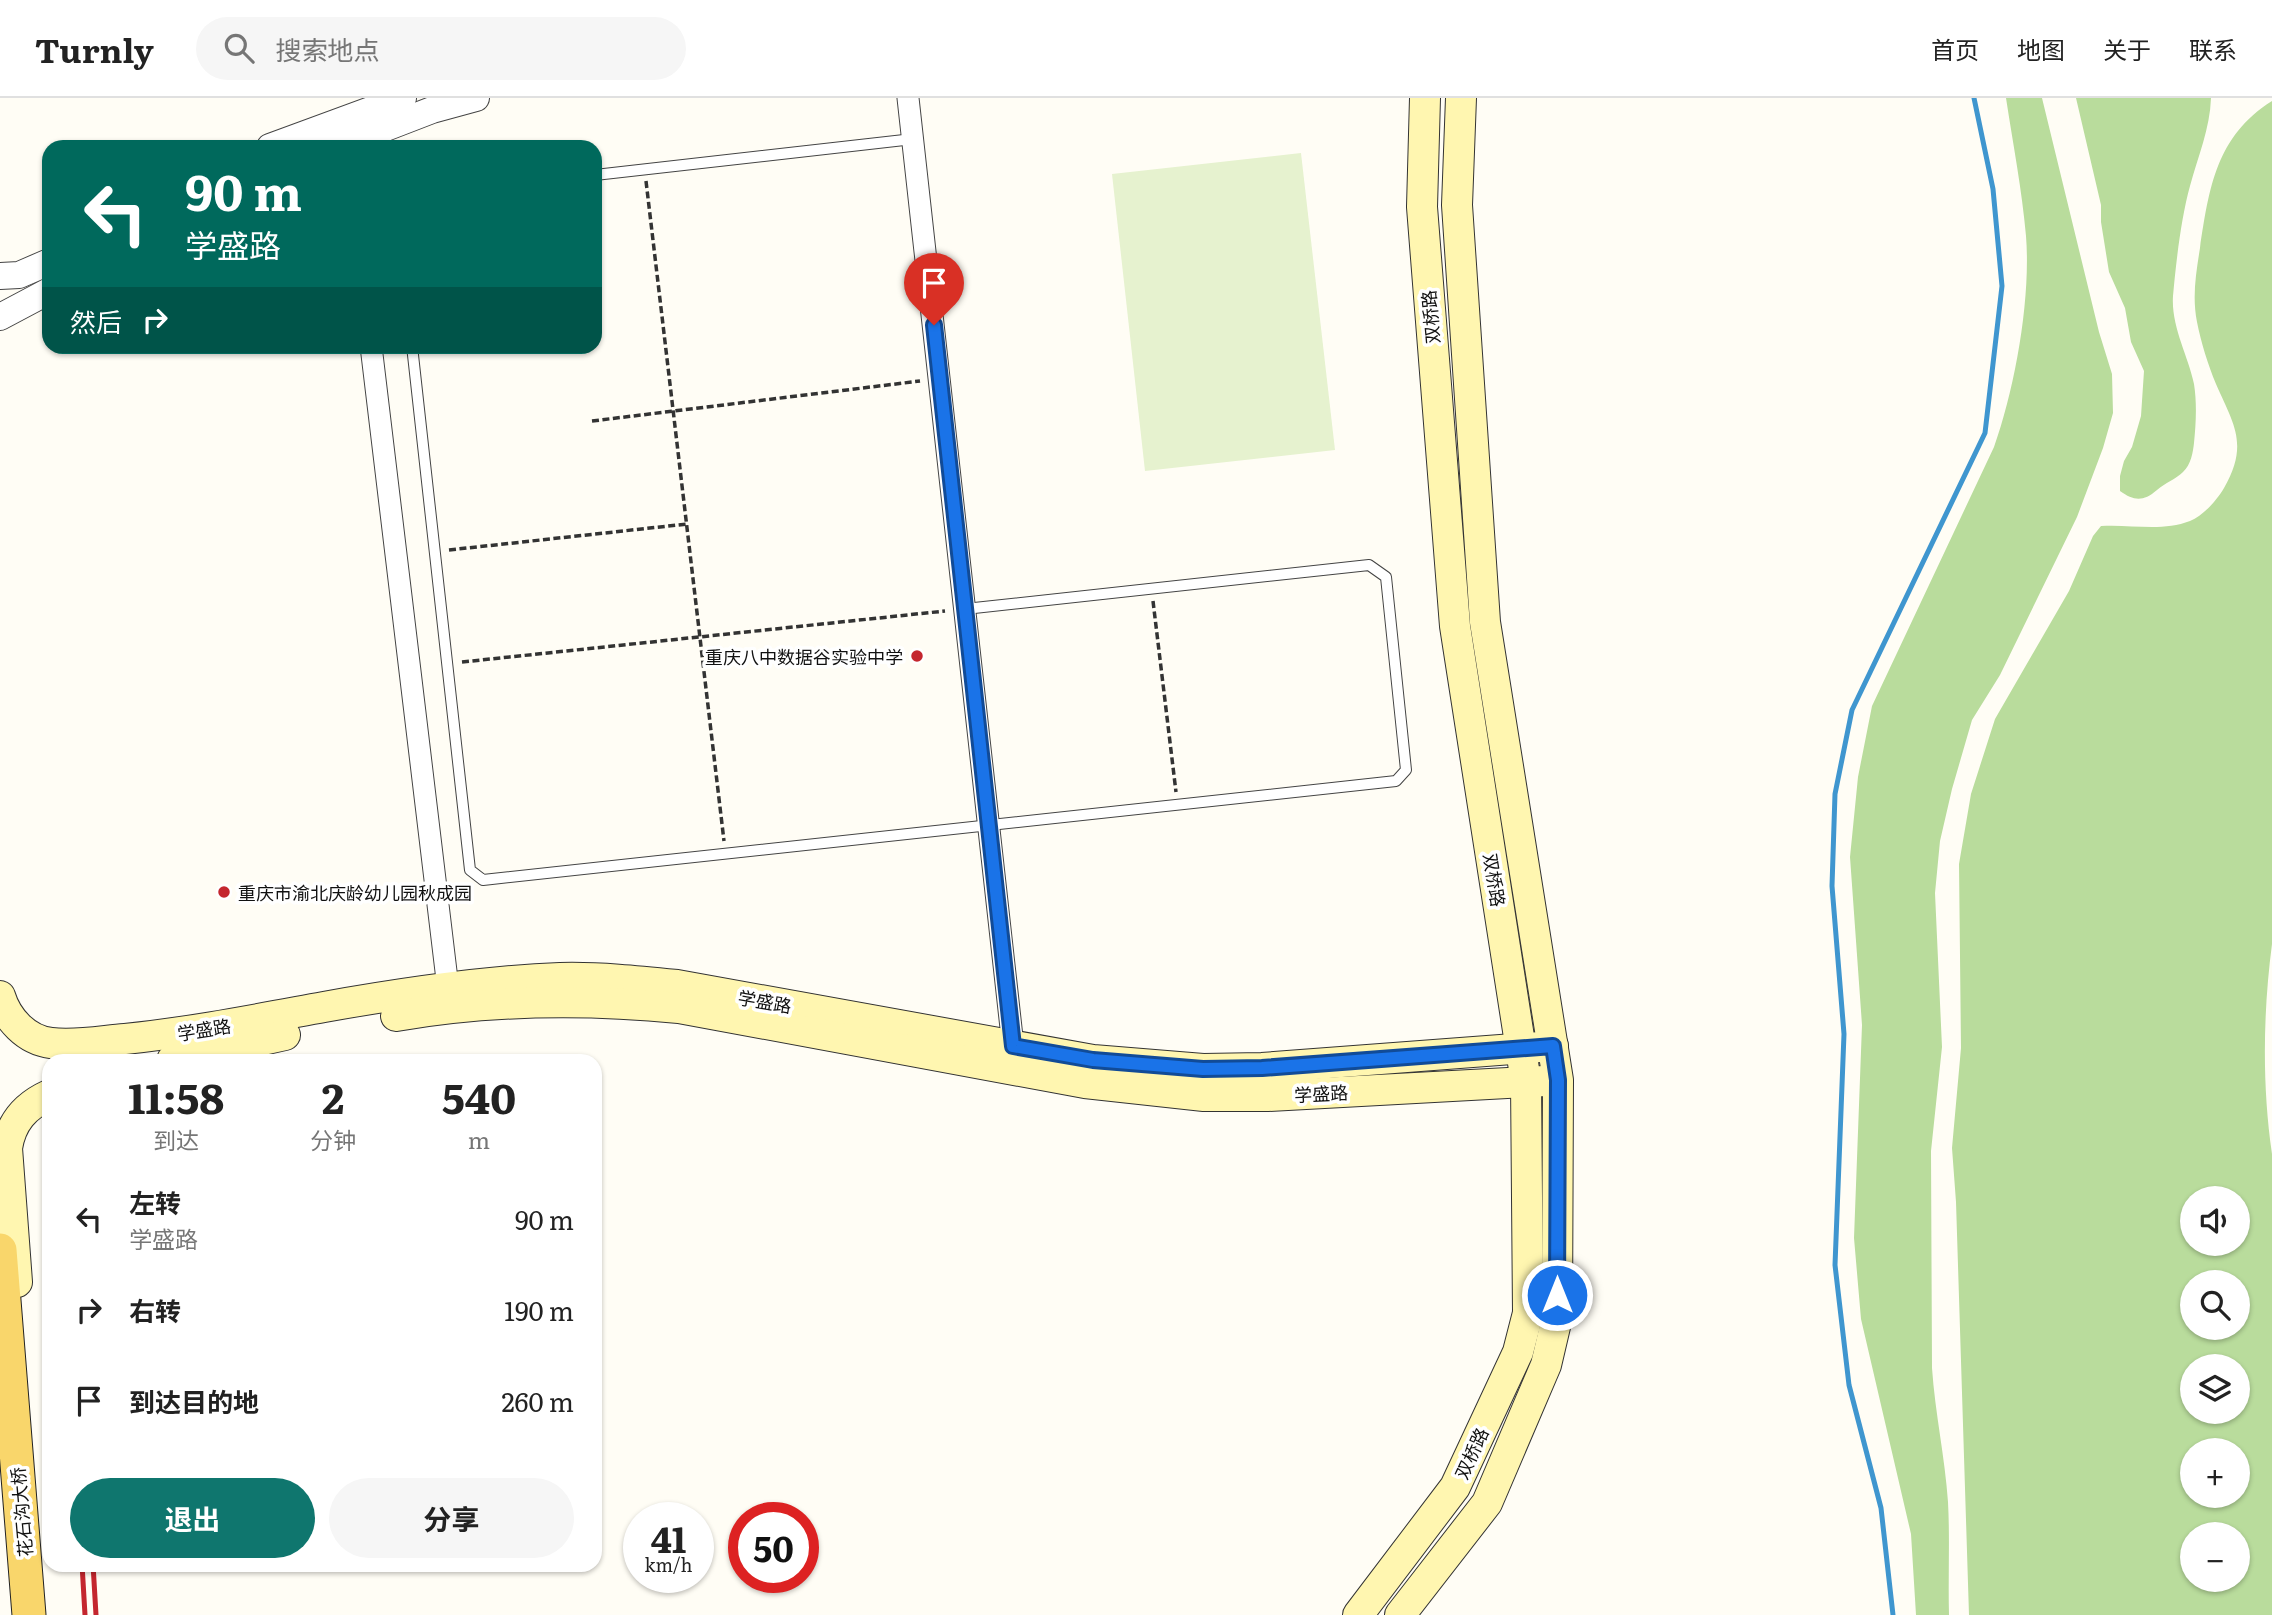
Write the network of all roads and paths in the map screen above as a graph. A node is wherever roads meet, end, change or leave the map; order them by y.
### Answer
1 (403, 98) edge
2 (477, 98) edge
3 (908, 98) edge
4 (1425, 98) edge
5 (1461, 98) edge
6 (913, 139) junction
7 (290, 140) edge
8 (359, 140) edge
9 (645, 169) junction
10 (602, 174) edge
11 (42, 265) edge
12 (0, 276) edge
13 (42, 295) edge
14 (0, 317) edge
15 (372, 354) edge
16 (413, 354) edge
17 (940, 378) junction
18 (673, 411) junction
19 (592, 421) dead end
20 (687, 524) junction
21 (435, 551) junction
22 (1152, 589) junction
23 (965, 609) junction
24 (700, 637) junction
25 (447, 664) junction
26 (1178, 804) junction
27 (989, 825) junction
28 (726, 853) junction
29 (448, 988) junction
30 (0, 996) edge
31 (1013, 1046) junction
32 (1553, 1046) junction
33 (1521, 1048) junction
34 (198, 1054) edge
35 (1558, 1080) junction
36 (1526, 1082) junction
37 (42, 1100) edge
38 (0, 1250) edge
39 (13, 1325) junction
40 (29, 1615) edge
41 (1358, 1615) edge
42 (1399, 1615) edge

1 - 7 street
2 - 8 street
3 - 6 street
4 - 33 main road, 双桥路
5 - 32 main road, 双桥路
6 - 9 lane
6 - 17 street
9 - 10 lane
9 - 18 path
11 - 12 street
13 - 14 street
15 - 29 street
16 - 21 lane
17 - 18 path
17 - 23 street
18 - 19 path
18 - 20 path
20 - 21 path
20 - 24 path
21 - 25 lane
22 - 23 lane
22 - 26 path
22 - 26 lane
23 - 24 path
23 - 27 street
24 - 25 path
24 - 28 path
25 - 28 lane
26 - 27 lane
27 - 28 lane
27 - 31 street
29 - 30 main road, 学盛路
29 - 31 main road, 学盛路
31 - 33 main road, 学盛路
32 - 33 main road, 学盛路
32 - 35 main road, 双桥路
33 - 36 main road, 双桥路
34 - 36 main road, 学盛路
35 - 36 main road, 学盛路
35 - 42 main road, 双桥路
36 - 41 main road, 双桥路
37 - 39 main road
38 - 39 main road, 花石沟大桥
39 - 40 main road, 花石沟大桥

